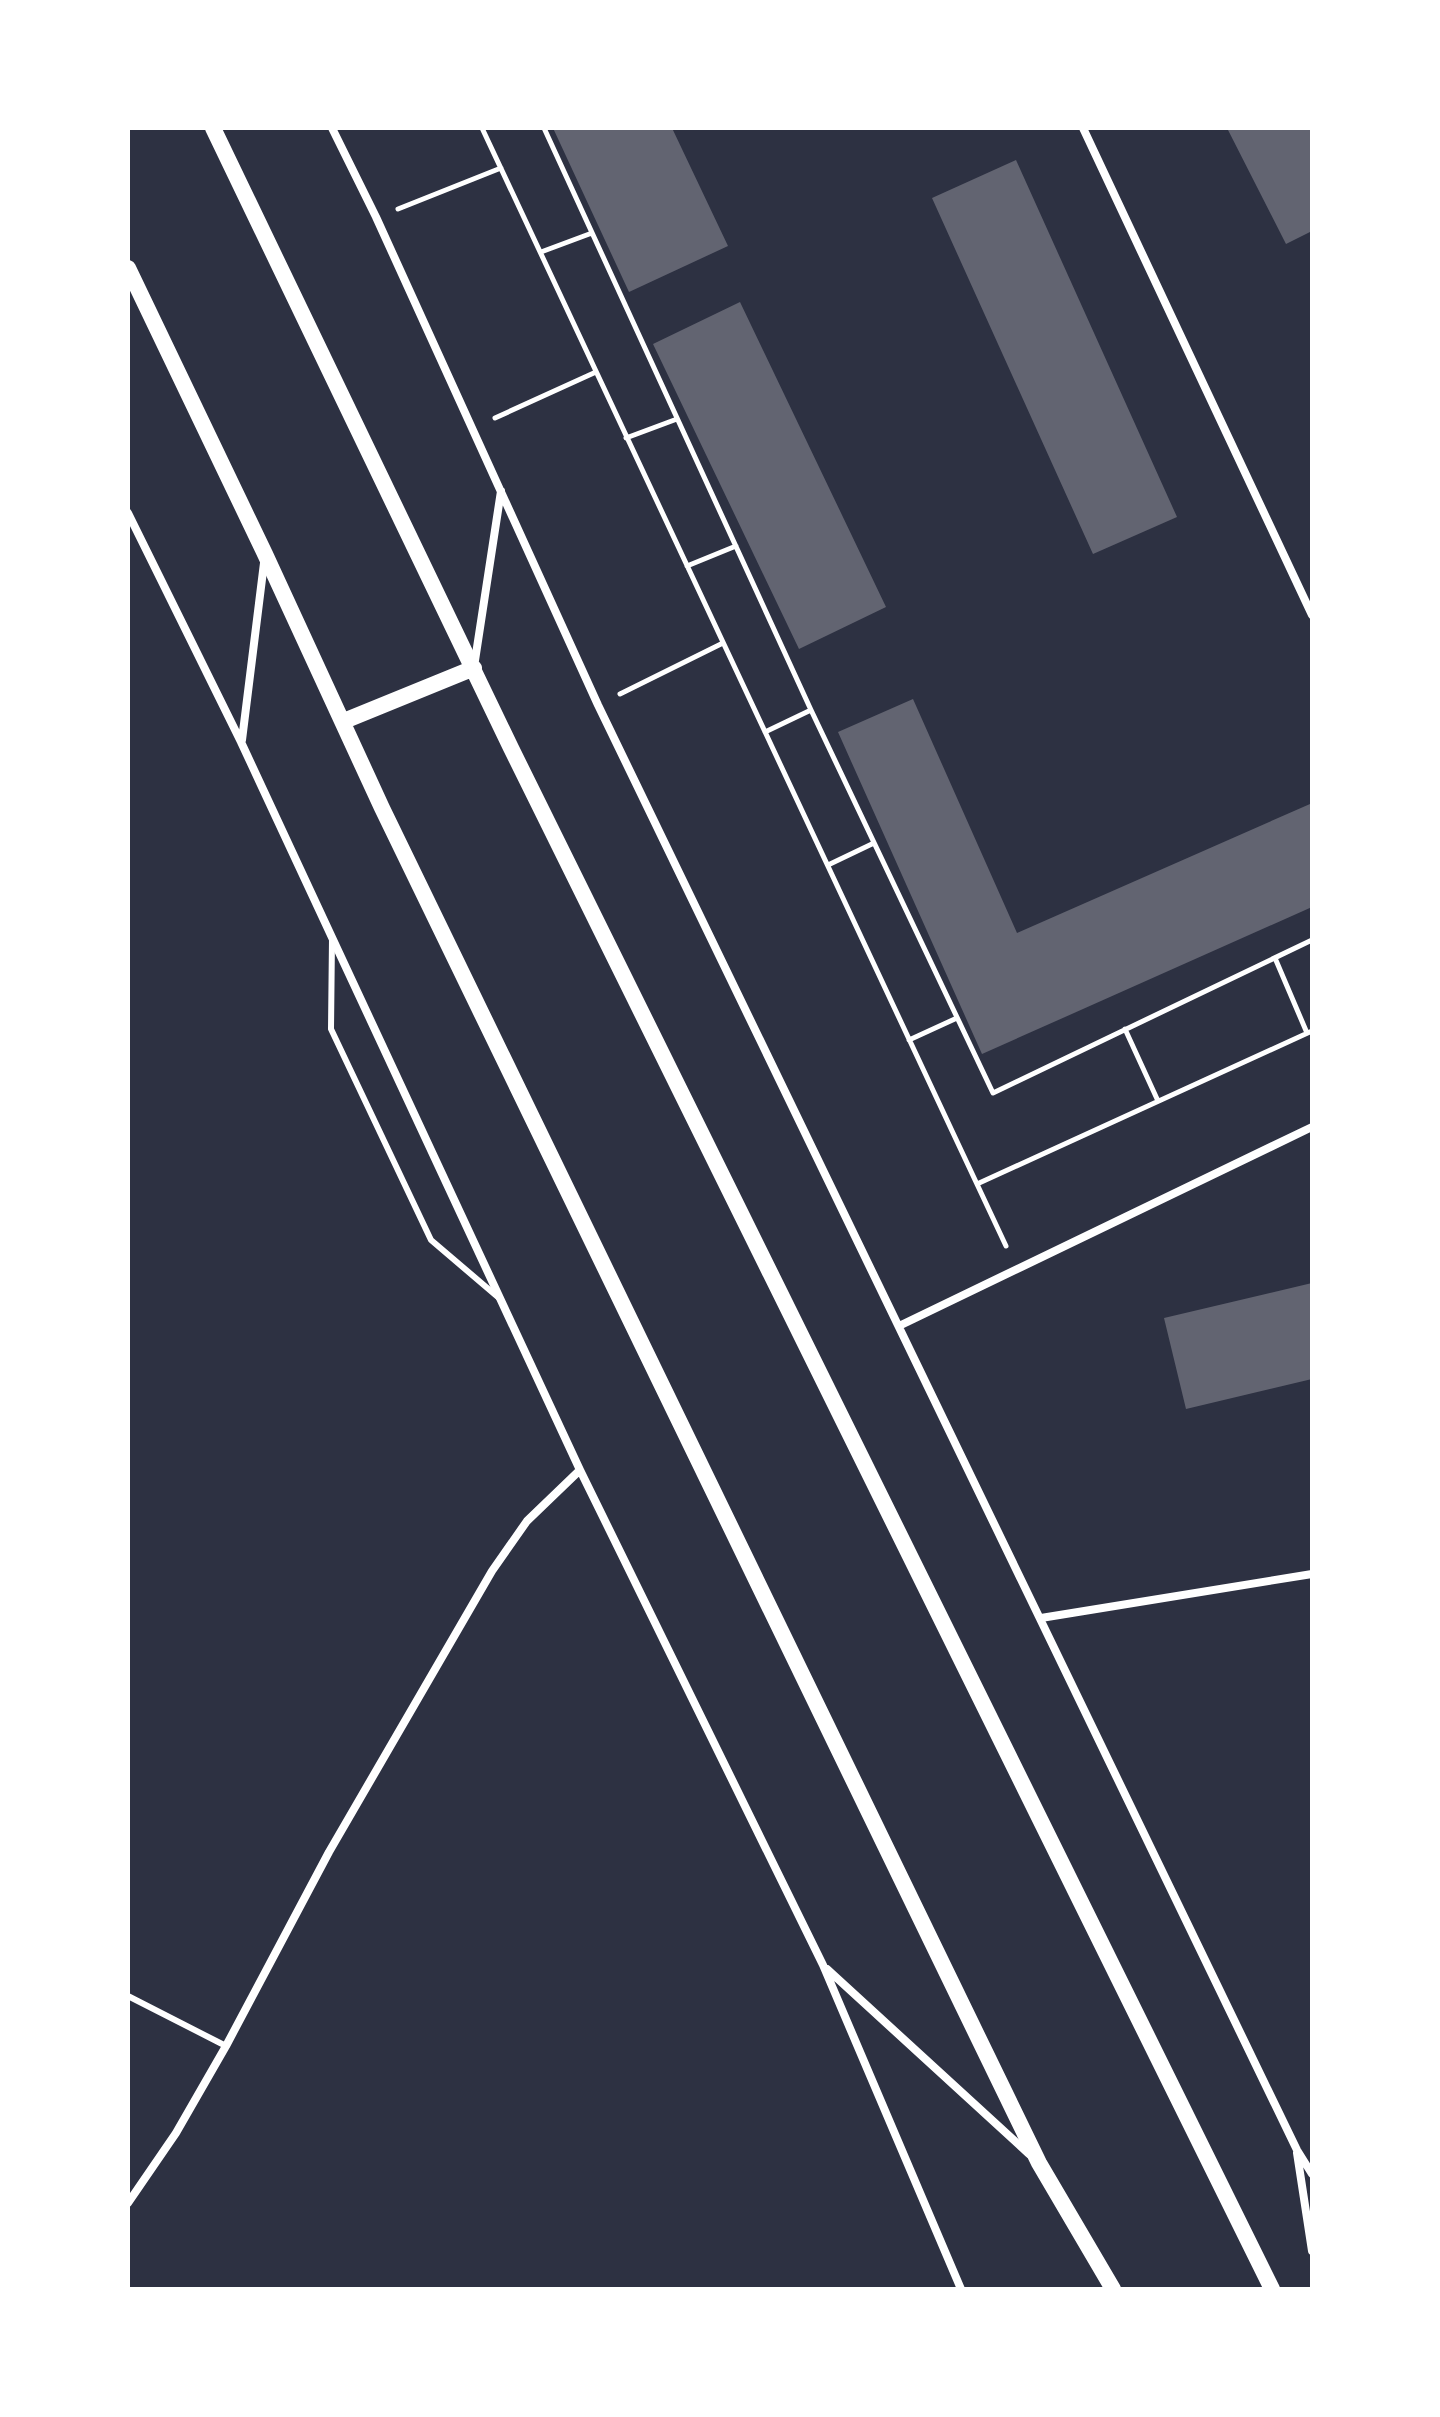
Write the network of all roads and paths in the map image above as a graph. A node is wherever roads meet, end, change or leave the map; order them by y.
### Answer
1 (213, 128) edge
2 (332, 128) edge
3 (482, 128) edge
4 (544, 128) edge
5 (1083, 128) edge
6 (501, 168) junction
7 (376, 217) junction
8 (592, 233) junction
9 (541, 252) junction
10 (128, 268) edge
11 (596, 372) junction
12 (677, 419) junction
13 (473, 428) junction
14 (626, 438) junction
15 (501, 489) junction
16 (128, 513) edge
17 (736, 546) junction
18 (265, 554) junction
19 (687, 566) junction
20 (1312, 615) edge
21 (723, 643) junction
22 (474, 668) junction
23 (598, 705) junction
24 (811, 710) junction
25 (344, 721) junction
26 (765, 732) junction
27 (241, 742) junction
28 (874, 843) junction
29 (828, 865) junction
30 (332, 935) junction
31 (1312, 940) edge
32 (1275, 958) junction
33 (957, 1018) junction
34 (1125, 1029) junction
35 (1310, 1032) edge
36 (909, 1040) junction
37 (1158, 1101) junction
38 (1312, 1127) edge
39 (977, 1184) junction
40 (1017, 1269) junction
41 (501, 1299) junction
42 (899, 1326) junction
43 (580, 1470) junction
44 (1312, 1574) edge
45 (1041, 1618) junction
46 (823, 1965) junction
47 (128, 1996) edge
48 (226, 2046) junction
49 (1297, 2150) junction
50 (1039, 2163) junction
51 (1312, 2174) edge
52 (128, 2203) edge
53 (1312, 2251) edge
54 (961, 2289) edge
55 (1113, 2289) edge
56 (1272, 2289) edge

1 - 22 main road
2 - 7 street
3 - 6 path
4 - 8 path
5 - 20 street
6 - 7 path
6 - 9 path
7 - 13 street
8 - 9 path
8 - 12 path
9 - 11 path
10 - 18 main road
11 - 13 path
11 - 14 path
12 - 14 path
12 - 17 path
13 - 15 street
14 - 19 path
15 - 22 street
15 - 23 street
16 - 27 street
17 - 19 path
17 - 24 path
18 - 25 main road
18 - 27 street
19 - 21 path
21 - 23 path
21 - 26 path
22 - 25 main road
22 - 56 main road
23 - 42 street
24 - 26 path
24 - 28 path
25 - 50 main road
26 - 29 path
27 - 30 street
28 - 29 path
28 - 33 path
29 - 36 path
30 - 41 street
30 - 41 lane
31 - 32 path
32 - 34 path
32 - 35 path
33 - 34 path
33 - 36 path
34 - 37 path
35 - 37 path
36 - 39 path
37 - 39 path
38 - 40 street
39 - 40 path
40 - 42 street
41 - 43 street
42 - 45 street
43 - 46 street
43 - 48 street
44 - 45 street
45 - 49 street
46 - 50 street
46 - 54 street
47 - 48 lane
48 - 52 street
49 - 51 street
49 - 53 street
50 - 55 main road

